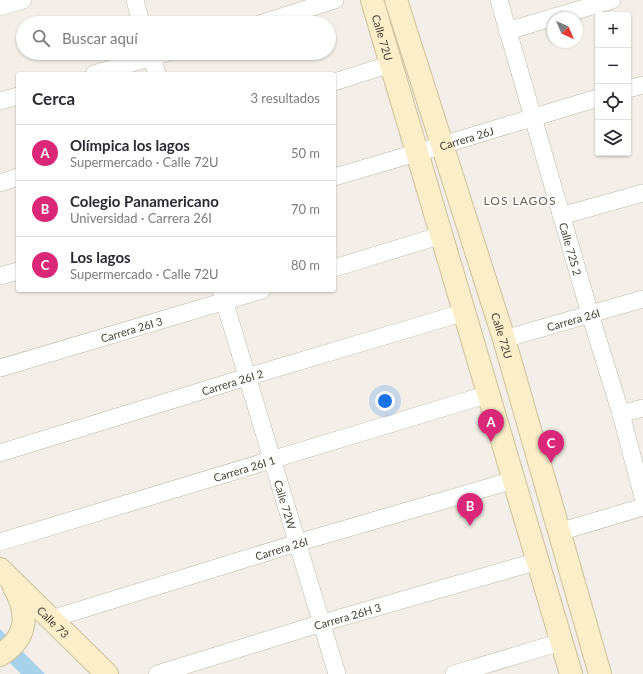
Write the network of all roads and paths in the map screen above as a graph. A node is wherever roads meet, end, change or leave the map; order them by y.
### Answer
1 (23, 0) edge
2 (135, 0) edge
3 (335, 0) edge
4 (372, 0) edge
5 (396, 0) edge
6 (499, 0) edge
7 (612, 0) edge
8 (0, 7) edge
9 (139, 16) edge
10 (284, 16) edge
11 (507, 30) junction
12 (137, 60) edge
13 (156, 60) edge
14 (391, 64) junction
15 (100, 72) edge
16 (157, 72) edge
17 (336, 81) edge
18 (643, 85) edge
19 (631, 88) edge
20 (16, 97) edge
21 (595, 99) edge
22 (0, 101) edge
23 (532, 117) junction
24 (443, 146) junction
25 (417, 153) junction
26 (336, 176) edge
27 (16, 179) edge
28 (0, 183) edge
29 (643, 193) edge
30 (561, 216) junction
31 (442, 235) junction
32 (336, 267) edge
33 (16, 272) edge
34 (0, 276) edge
35 (249, 292) edge
36 (223, 296) edge
37 (643, 298) edge
38 (465, 312) junction
39 (590, 314) junction
40 (504, 339) junction
41 (0, 368) edge
42 (247, 377) junction
43 (489, 394) junction
44 (643, 408) edge
45 (621, 414) junction
46 (0, 453) edge
47 (272, 459) junction
48 (514, 480) junction
49 (643, 497) edge
50 (643, 507) edge
51 (559, 532) junction
52 (0, 542) edge
53 (297, 543) junction
54 (538, 561) junction
55 (4, 573) edge
56 (50, 619) junction
57 (322, 623) junction
58 (561, 642) junction
59 (0, 655) edge
60 (107, 674) edge
61 (157, 674) edge
62 (337, 674) edge
63 (454, 674) edge
64 (571, 674) edge
65 (600, 674) edge

1 - 8 street
2 - 9 street
3 - 10 street
4 - 14 street, Calle 72U
5 - 24 street, Calle 72U
6 - 11 street, Calle 72S 2
7 - 11 street
11 - 23 street, Calle 72S 2
12 - 15 street
13 - 16 street
14 - 17 street
14 - 25 street, Calle 72U
18 - 19 street
20 - 22 street
21 - 23 street, Carrera 26J
23 - 24 street, Carrera 26J
23 - 30 street, Calle 72S 2
24 - 25 street, Carrera 26J
24 - 40 street, Calle 72U
25 - 26 street, Carrera 26J
25 - 31 street, Calle 72U
27 - 28 street
29 - 30 street
30 - 39 street, Calle 72S 2
31 - 32 street
31 - 38 street, Calle 72U
33 - 34 street
35 - 36 street, Carrera 26I 3
36 - 41 street, Carrera 26I 3
36 - 42 street, Calle 72W
37 - 39 street, Carrera 26I
38 - 42 street, Carrera 26I 2
38 - 43 street, Calle 72U
39 - 40 street, Carrera 26I
39 - 45 street, Calle 72S 2
40 - 51 street, Calle 72U
42 - 46 street, Carrera 26I 2
42 - 47 street, Calle 72W
43 - 47 street, Carrera 26I 1
43 - 48 street, Calle 72U
44 - 45 street
45 - 49 street, Calle 72S 2
47 - 52 street, Carrera 26I 1
47 - 53 street, Calle 72W
48 - 53 street, Carrera 26I
48 - 54 street, Calle 72U
50 - 51 street
51 - 65 street, Calle 72U
53 - 56 street, Carrera 26I
53 - 57 street, Calle 72W
54 - 57 street, Carrera 26H 3
54 - 58 street, Calle 72U
55 - 56 street, Calle 73
55 - 59 street
56 - 60 street, Calle 73
57 - 61 street, Carrera 26H 3
57 - 62 street, Calle 72W
58 - 63 street
58 - 64 street, Calle 72U

